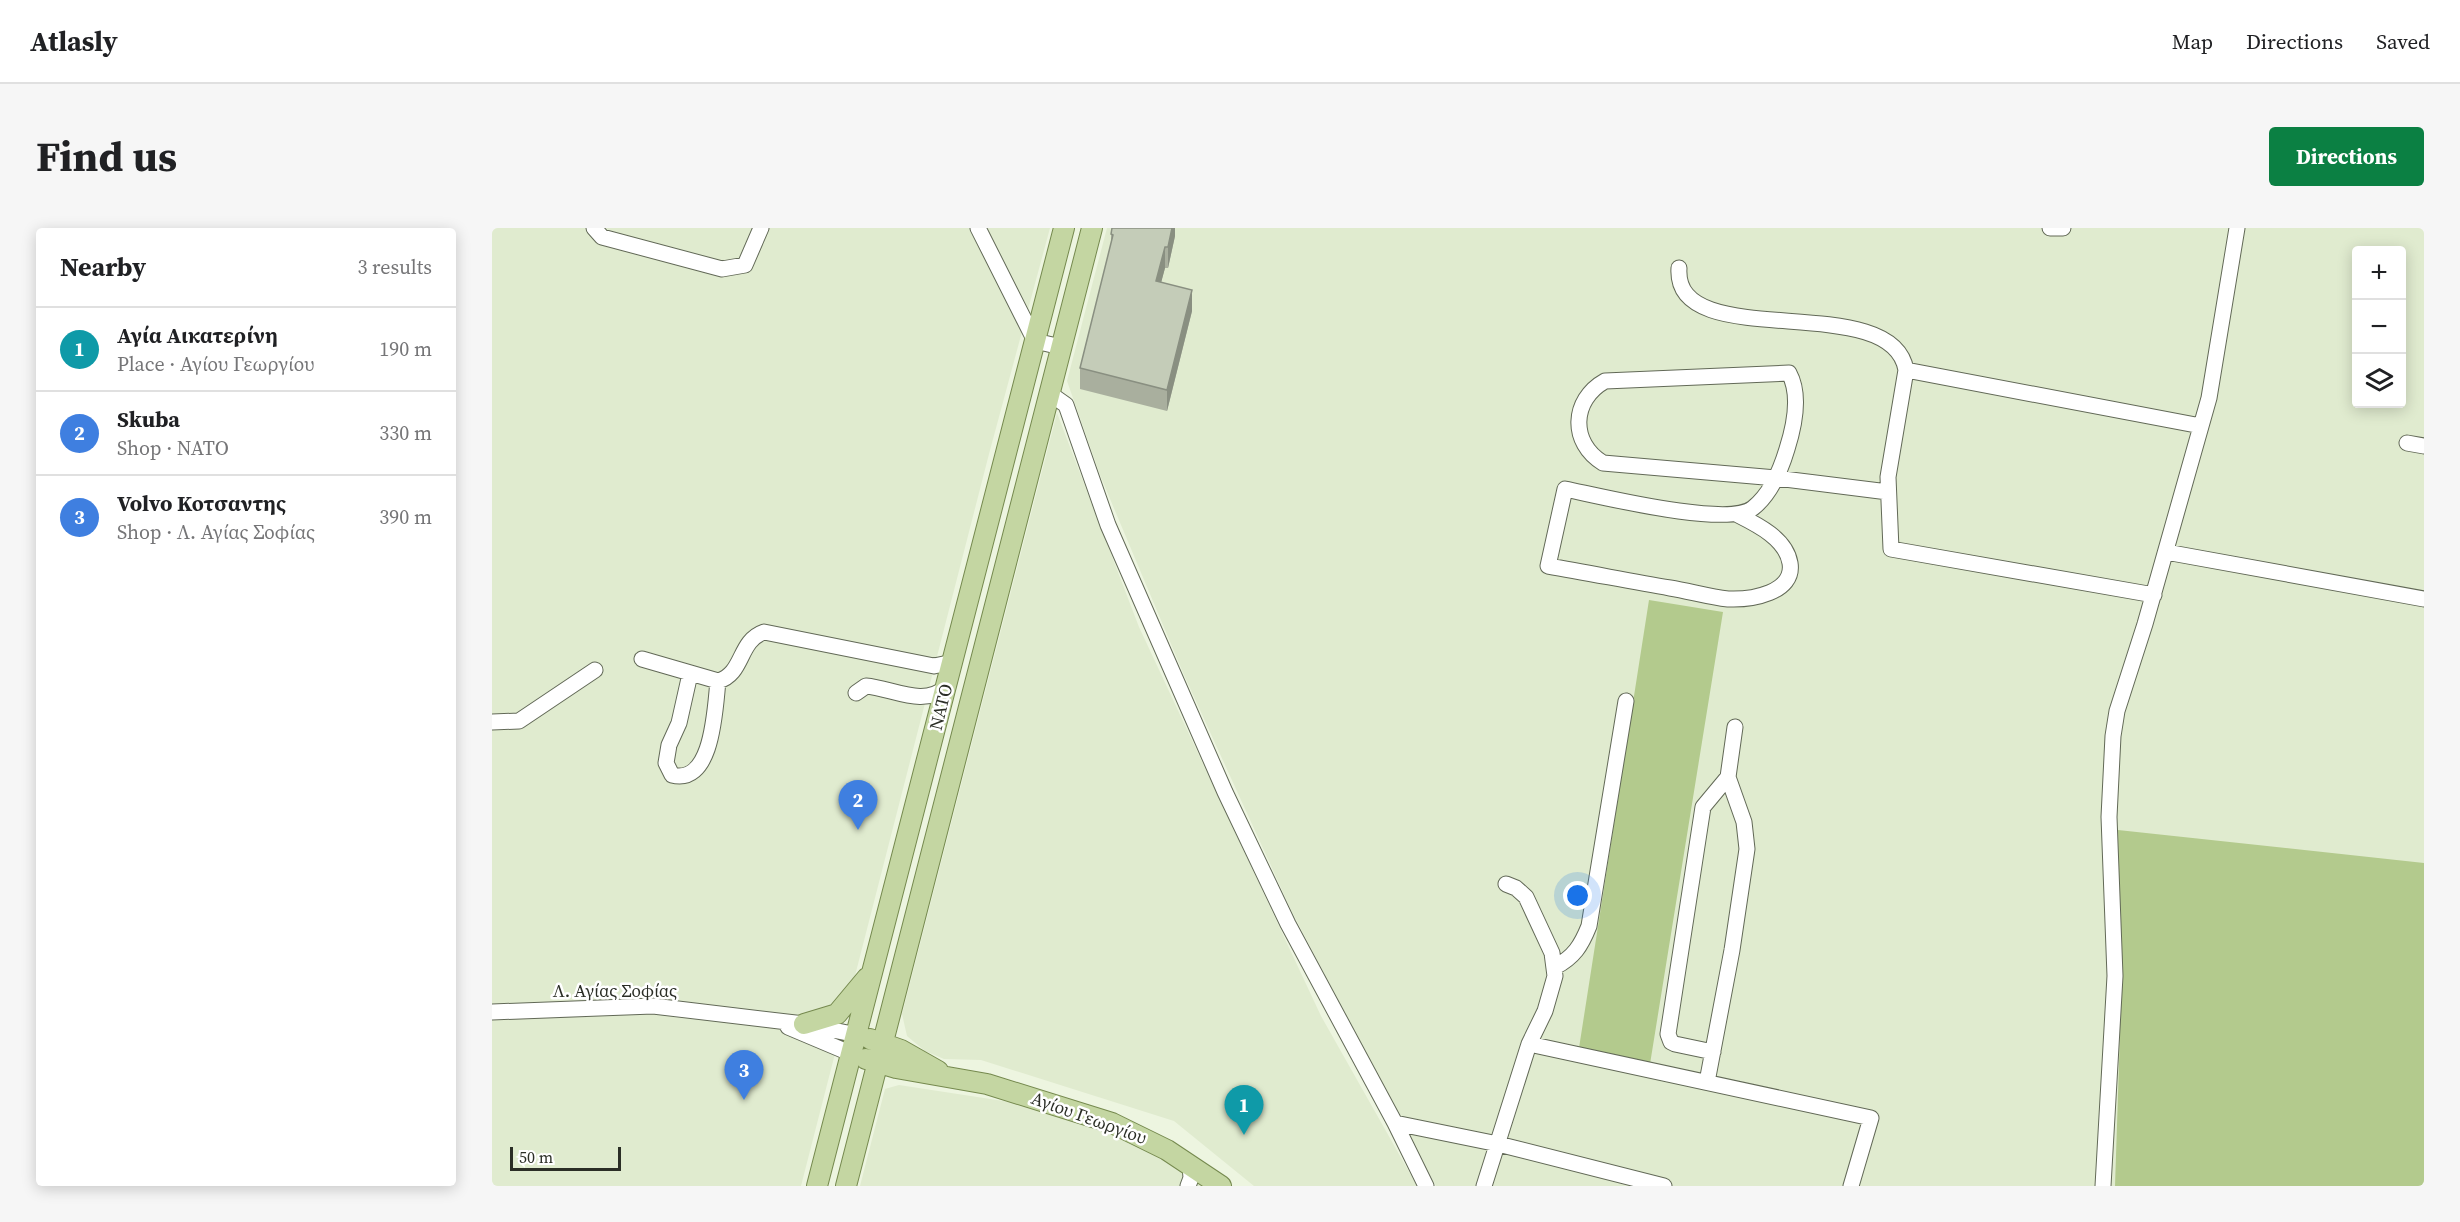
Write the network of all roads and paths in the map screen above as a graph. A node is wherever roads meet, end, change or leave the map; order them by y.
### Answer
1 (594, 228) edge
2 (761, 228) edge
3 (978, 228) edge
4 (1064, 228) edge
5 (1092, 228) edge
6 (2050, 228) edge
7 (2062, 228) edge
8 (2237, 228) edge
9 (1679, 268) dead end
10 (1035, 340) junction
11 (1061, 347) junction
12 (1906, 370) junction
13 (1049, 393) junction
14 (2201, 426) junction
15 (2407, 443) dead end
16 (2424, 446) edge
17 (1776, 478) junction
18 (1888, 492) junction
19 (1738, 515) junction
20 (2166, 552) junction
21 (2154, 595) junction
22 (2424, 599) edge
23 (642, 659) dead end
24 (953, 662) junction
25 (594, 670) dead end
26 (690, 674) junction
27 (718, 681) junction
28 (946, 687) junction
29 (856, 693) dead end
30 (1626, 701) dead end
31 (492, 722) edge
32 (1736, 727) dead end
33 (1728, 777) junction
34 (1506, 884) dead end
35 (1555, 967) junction
36 (874, 968) junction
37 (492, 1012) edge
38 (774, 1021) junction
39 (804, 1024) junction
40 (857, 1035) junction
41 (882, 1042) junction
42 (1529, 1044) junction
43 (1713, 1052) junction
44 (852, 1054) junction
45 (877, 1063) junction
46 (946, 1075) junction
47 (1707, 1082) junction
48 (1395, 1123) junction
49 (1497, 1144) junction
50 (1190, 1165) junction
51 (818, 1186) edge
52 (846, 1186) edge
53 (1188, 1186) edge
54 (1221, 1186) edge
55 (1425, 1186) edge
56 (1484, 1186) edge
57 (1664, 1186) edge
58 (1851, 1186) edge
59 (2103, 1186) edge

1 - 2 street
3 - 10 street
4 - 10 main road, ΝΑΤΟ
5 - 11 main road, ΝΑΤΟ
6 - 7 street
8 - 14 street
9 - 12 street
10 - 11 street
10 - 24 main road, ΝΑΤΟ
11 - 13 main road, ΝΑΤΟ
12 - 14 street
12 - 18 street
13 - 41 main road, ΝΑΤΟ
13 - 48 street
14 - 20 street
15 - 16 street
17 - 17 street
17 - 18 street
17 - 19 street
18 - 21 street
19 - 19 street
20 - 21 street
20 - 22 street
21 - 59 street
23 - 26 street
24 - 27 street
24 - 28 main road, ΝΑΤΟ
25 - 31 street
26 - 27 street
26 - 27 street
28 - 29 street
28 - 36 main road, ΝΑΤΟ
30 - 35 street
32 - 33 street
33 - 43 street
33 - 43 street
34 - 35 street
35 - 42 street
36 - 39 main road
36 - 40 main road, ΝΑΤΟ
37 - 38 street, Λ. Αγίας Σοφίας
38 - 39 street, Λ. Αγίας Σοφίας
38 - 44 street, Λ. Αγίας Σοφίας
39 - 40 street, Λ. Αγίας Σοφίας
40 - 41 main road, Αγίου Γεωργίου
40 - 44 main road, ΝΑΤΟ
41 - 45 main road, ΝΑΤΟ
41 - 46 main road, Αγίου Γεωργίου
42 - 47 street
42 - 49 street
43 - 47 street
44 - 45 main road, Αγίου Γεωργίου
44 - 51 main road, ΝΑΤΟ
45 - 46 main road, Αγίου Γεωργίου
45 - 52 main road, ΝΑΤΟ
46 - 50 main road, Αγίου Γεωργίου
47 - 58 street
48 - 49 street
48 - 55 street
49 - 56 street
49 - 57 street
50 - 53 street
50 - 54 main road, Αγίου Γεωργίου

